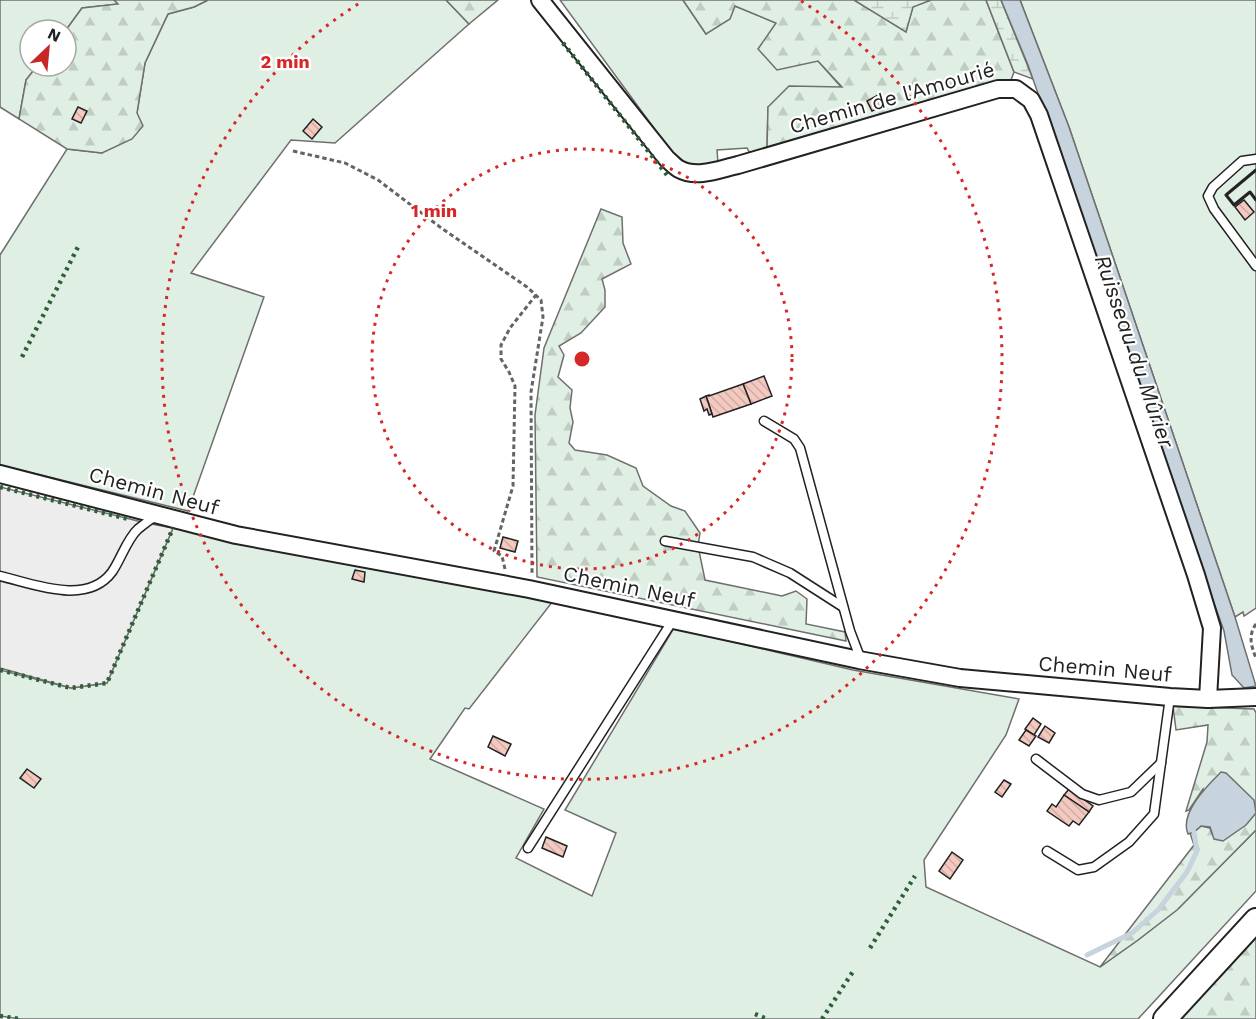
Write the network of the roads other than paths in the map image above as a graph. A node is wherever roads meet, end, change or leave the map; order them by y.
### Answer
1 (540, 0) edge
2 (1256, 159) edge
3 (1256, 266) edge
4 (764, 422) dead end
5 (0, 474) edge
6 (157, 514) junction
7 (665, 541) dead end
8 (0, 576) edge
9 (843, 607) junction
10 (674, 620) junction
11 (861, 660) junction
12 (1170, 697) junction
13 (1251, 697) edge
14 (1208, 699) junction
15 (1036, 759) dead end
16 (1161, 763) junction
17 (528, 848) dead end
18 (1047, 850) dead end
19 (1256, 919) edge
20 (1165, 1019) edge

1 - 14 street, Chemin de l'Amourié
2 - 3 lane
4 - 9 lane
5 - 6 street, Chemin Neuf
6 - 8 lane
6 - 10 street, Chemin Neuf
7 - 9 lane
9 - 11 lane
10 - 11 street, Chemin Neuf
10 - 17 lane
11 - 12 street, Chemin Neuf
12 - 14 street, Chemin Neuf
12 - 16 lane
13 - 14 street, Chemin Neuf
15 - 16 lane
16 - 18 lane
19 - 20 main road

